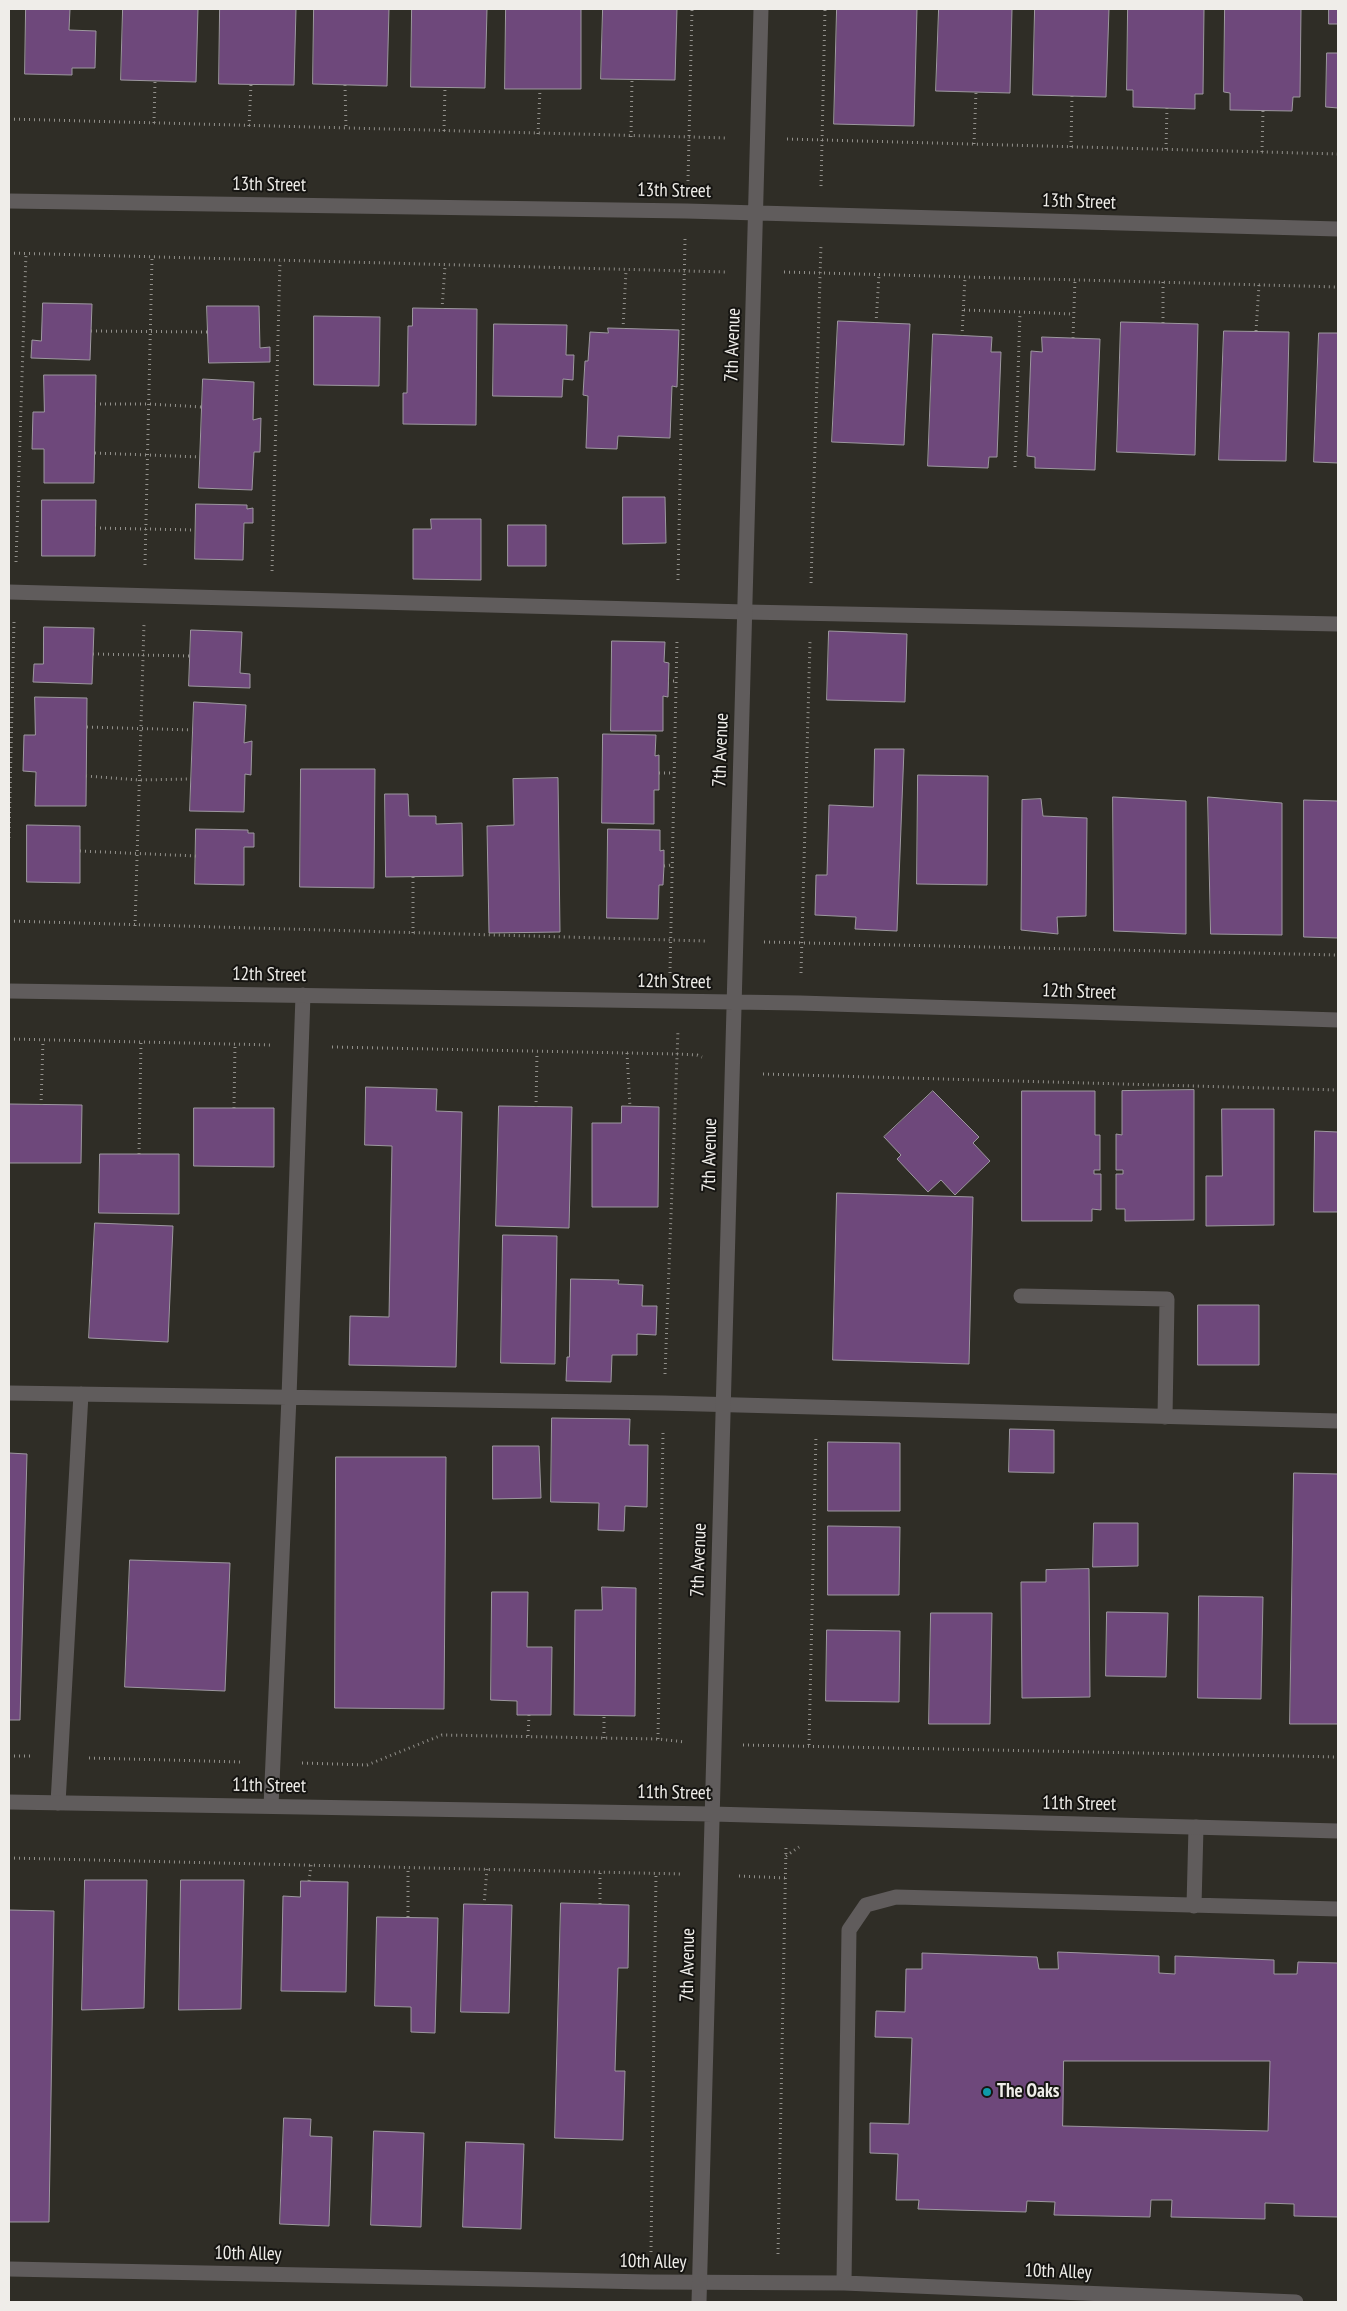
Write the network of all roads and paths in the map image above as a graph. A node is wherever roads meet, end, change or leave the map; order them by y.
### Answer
1 (692, 9) edge
2 (761, 9) edge
3 (825, 9) edge
4 (632, 79) dead end
5 (154, 81) dead end
6 (251, 84) dead end
7 (345, 85) dead end
8 (445, 88) dead end
9 (540, 89) dead end
10 (976, 92) dead end
11 (1072, 96) dead end
12 (1167, 107) dead end
13 (1263, 110) dead end
14 (9, 119) edge
15 (154, 123) junction
16 (249, 126) junction
17 (346, 129) junction
18 (444, 131) junction
19 (538, 134) junction
20 (631, 136) junction
21 (690, 138) junction
22 (758, 138) junction
23 (821, 139) junction
24 (974, 144) junction
25 (1071, 147) junction
26 (1166, 149) junction
27 (1262, 152) junction
28 (1338, 154) edge
29 (9, 201) edge
30 (686, 211) junction
31 (756, 213) junction
32 (821, 215) junction
33 (1338, 229) edge
34 (9, 253) edge
35 (26, 253) junction
36 (280, 261) junction
37 (445, 266) junction
38 (626, 271) junction
39 (684, 272) junction
40 (754, 272) junction
41 (821, 272) junction
42 (879, 274) junction
43 (965, 277) junction
44 (1075, 280) junction
45 (1164, 282) junction
46 (1259, 285) junction
47 (1338, 287) edge
48 (442, 308) dead end
49 (964, 310) junction
50 (1020, 313) junction
51 (1074, 314) junction
52 (876, 323) dead end
53 (1163, 323) dead end
54 (623, 329) dead end
55 (91, 330) dead end
56 (1256, 331) dead end
57 (208, 332) dead end
58 (962, 336) dead end
59 (1072, 338) dead end
60 (95, 404) dead end
61 (202, 407) dead end
62 (95, 453) dead end
63 (200, 457) dead end
64 (1015, 467) dead end
65 (95, 528) dead end
66 (195, 530) dead end
67 (12, 592) edge
68 (271, 599) junction
69 (678, 610) junction
70 (746, 612) junction
71 (810, 612) junction
72 (1338, 624) edge
73 (93, 654) dead end
74 (190, 656) dead end
75 (11, 660) edge
76 (676, 681) junction
77 (668, 682) dead end
78 (10, 702) edge
79 (86, 727) dead end
80 (193, 730) dead end
81 (659, 773) dead end
82 (674, 773) junction
83 (86, 776) dead end
84 (191, 779) dead end
85 (9, 798) edge
86 (9, 838) edge
87 (80, 851) dead end
88 (196, 856) dead end
89 (671, 865) junction
90 (664, 866) dead end
91 (413, 877) dead end
92 (9, 921) edge
93 (413, 933) junction
94 (669, 938) junction
95 (735, 942) junction
96 (802, 942) junction
97 (1338, 956) edge
98 (9, 991) edge
99 (303, 995) junction
100 (670, 1001) junction
101 (735, 1003) junction
102 (800, 1004) junction
103 (1338, 1020) edge
104 (9, 1039) edge
105 (43, 1040) junction
106 (141, 1042) junction
107 (236, 1044) junction
108 (300, 1046) junction
109 (537, 1052) junction
110 (627, 1053) junction
111 (676, 1054) junction
112 (732, 1072) junction
113 (1338, 1090) edge
114 (41, 1105) dead end
115 (536, 1106) dead end
116 (630, 1107) dead end
117 (234, 1108) dead end
118 (139, 1154) dead end
119 (1021, 1296) dead end
120 (9, 1393) edge
121 (81, 1394) junction
122 (289, 1397) junction
123 (664, 1403) junction
124 (724, 1405) junction
125 (817, 1407) junction
126 (1164, 1417) junction
127 (1338, 1422) edge
128 (529, 1715) dead end
129 (604, 1716) dead end
130 (528, 1736) junction
131 (604, 1738) junction
132 (658, 1739) junction
133 (714, 1744) junction
134 (809, 1745) junction
135 (9, 1756) edge
136 (62, 1757) junction
137 (1338, 1757) edge
138 (274, 1763) junction
139 (9, 1802) edge
140 (58, 1803) junction
141 (272, 1806) junction
142 (712, 1814) junction
143 (1196, 1827) junction
144 (1338, 1831) edge
145 (9, 1858) edge
146 (311, 1865) junction
147 (408, 1867) junction
148 (487, 1869) junction
149 (600, 1872) junction
150 (656, 1873) junction
151 (710, 1875) junction
152 (309, 1881) dead end
153 (600, 1904) dead end
154 (484, 1905) dead end
155 (1194, 1906) junction
156 (1338, 1909) edge
157 (408, 1917) dead end
158 (9, 2269) edge
159 (650, 2282) junction
160 (700, 2282) junction
161 (777, 2282) junction
162 (844, 2283) junction
163 (1051, 2297) edge
164 (699, 2302) edge
165 (1296, 2302) edge

1 - 21 path
2 - 22 street, 7th Avenue
3 - 23 path
4 - 20 path
5 - 15 path
6 - 16 path
7 - 17 path
8 - 18 path
9 - 19 path
10 - 24 path
11 - 25 path
12 - 26 path
13 - 27 path
14 - 15 path
15 - 16 path
16 - 17 path
17 - 18 path
18 - 19 path
19 - 20 path
20 - 21 path
21 - 22 path
21 - 30 path
22 - 23 path
22 - 31 street, 7th Avenue
23 - 24 path
23 - 32 path
24 - 25 path
25 - 26 path
26 - 27 path
27 - 28 path
29 - 30 street, 13th Street
30 - 31 street, 13th Street
30 - 39 path
31 - 32 street, 13th Street
31 - 40 street, 7th Avenue
32 - 33 street, 13th Street
32 - 41 path
34 - 35 path
35 - 36 path
35 - 67 path
36 - 37 path
36 - 68 path
37 - 38 path
37 - 48 path
38 - 39 path
38 - 54 path
39 - 40 path
39 - 69 path
40 - 41 path
40 - 70 street, 7th Avenue
41 - 42 path
41 - 71 path
42 - 43 path
42 - 52 path
43 - 44 path
43 - 49 path
44 - 45 path
44 - 51 path
45 - 46 path
45 - 53 path
46 - 47 path
46 - 56 path
49 - 50 path
49 - 58 path
50 - 51 path
50 - 64 path
51 - 59 path
55 - 57 path
60 - 61 path
62 - 63 path
65 - 66 path
67 - 68 street
67 - 75 path
68 - 69 street
69 - 70 street
69 - 76 path
70 - 71 street
70 - 95 street, 7th Avenue
71 - 72 street
71 - 96 path
73 - 74 path
75 - 78 path
76 - 77 path
76 - 82 path
78 - 85 path
79 - 80 path
81 - 82 path
82 - 89 path
83 - 84 path
85 - 86 path
87 - 88 path
89 - 90 path
89 - 94 path
91 - 93 path
92 - 93 path
93 - 94 path
94 - 95 path
94 - 100 path
95 - 96 path
95 - 101 street, 7th Avenue
96 - 97 path
96 - 102 path
98 - 99 street, 12th Street
99 - 100 street, 12th Street
99 - 108 street
100 - 101 street, 12th Street
100 - 111 path
101 - 102 street, 12th Street
101 - 112 street, 7th Avenue
102 - 103 street, 12th Street
104 - 105 path
105 - 106 path
105 - 114 path
106 - 107 path
106 - 118 path
107 - 108 path
107 - 117 path
108 - 109 path
108 - 122 street
109 - 110 path
109 - 115 path
110 - 111 path
110 - 116 path
111 - 112 path
111 - 123 path
112 - 113 path
112 - 124 street, 7th Avenue
119 - 126 street
120 - 121 street
121 - 122 street
121 - 136 street
122 - 123 street
122 - 138 street
123 - 124 street
123 - 132 path
124 - 125 street
124 - 133 street, 7th Avenue
125 - 126 street
125 - 134 path
126 - 127 street
128 - 130 path
129 - 131 path
130 - 131 path
130 - 138 path
131 - 132 path
132 - 133 path
133 - 134 path
133 - 142 street, 7th Avenue
134 - 137 path
135 - 136 path
136 - 138 path
136 - 140 street
138 - 141 street
139 - 140 street, 11th Street
140 - 141 street, 11th Street
141 - 142 street, 11th Street
142 - 143 street, 11th Street
142 - 151 street, 7th Avenue
143 - 144 street, 11th Street
143 - 155 street
145 - 146 path
146 - 147 path
146 - 152 path
147 - 148 path
147 - 157 path
148 - 149 path
148 - 154 path
149 - 150 path
149 - 153 path
150 - 151 path
150 - 159 path
151 - 160 street, 7th Avenue
151 - 161 path
155 - 156 street
155 - 162 street
158 - 159 street, 10th Alley
159 - 160 street, 10th Alley
160 - 161 street, 10th Alley
160 - 164 street, 7th Avenue
161 - 162 street, 10th Alley
162 - 163 street, 10th Alley
163 - 165 street, 10th Alley

